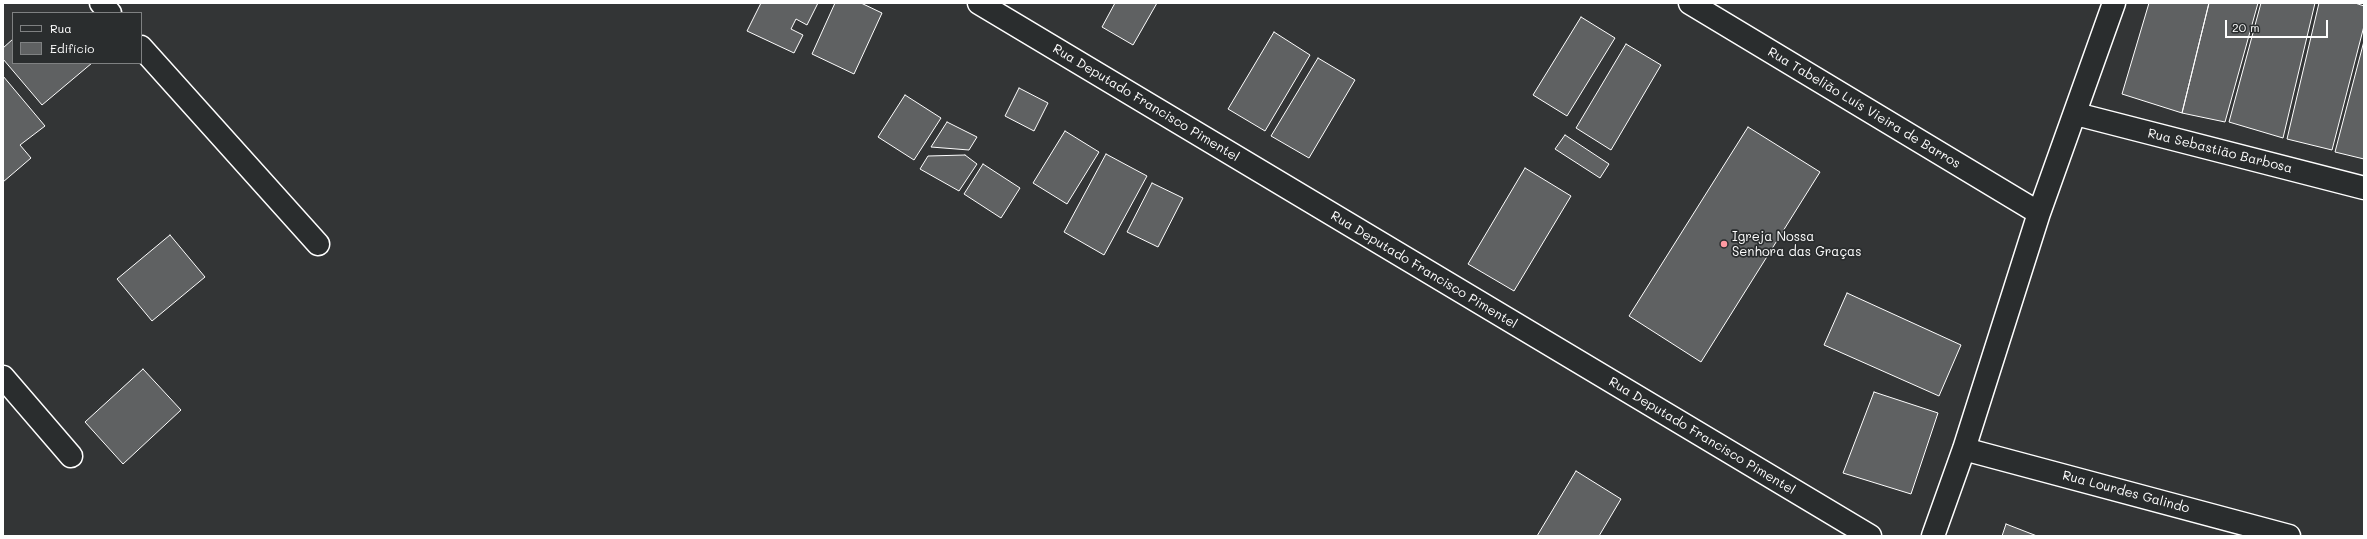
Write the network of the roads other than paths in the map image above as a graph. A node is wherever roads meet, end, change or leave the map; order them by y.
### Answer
1 (101, 3) edge
2 (979, 3) edge
3 (1690, 3) edge
4 (2114, 3) edge
5 (109, 12) edge
6 (142, 48) edge
7 (2076, 114) junction
8 (2364, 188) edge
9 (2039, 213) junction
10 (318, 244) dead end
11 (3, 377) edge
12 (1964, 449) junction
13 (71, 456) dead end
14 (1870, 536) edge
15 (1933, 536) edge
16 (2289, 536) edge

1 - 5 street
2 - 14 street, Rua Deputado Francisco Pimentel
3 - 9 street, Rua Tabelião Luís Vieira de Barros
4 - 7 street
6 - 10 street
7 - 8 street, Rua Sebastião Barbosa
7 - 9 street
9 - 12 street
11 - 13 street
12 - 15 street
12 - 16 street, Rua Lourdes Galindo

